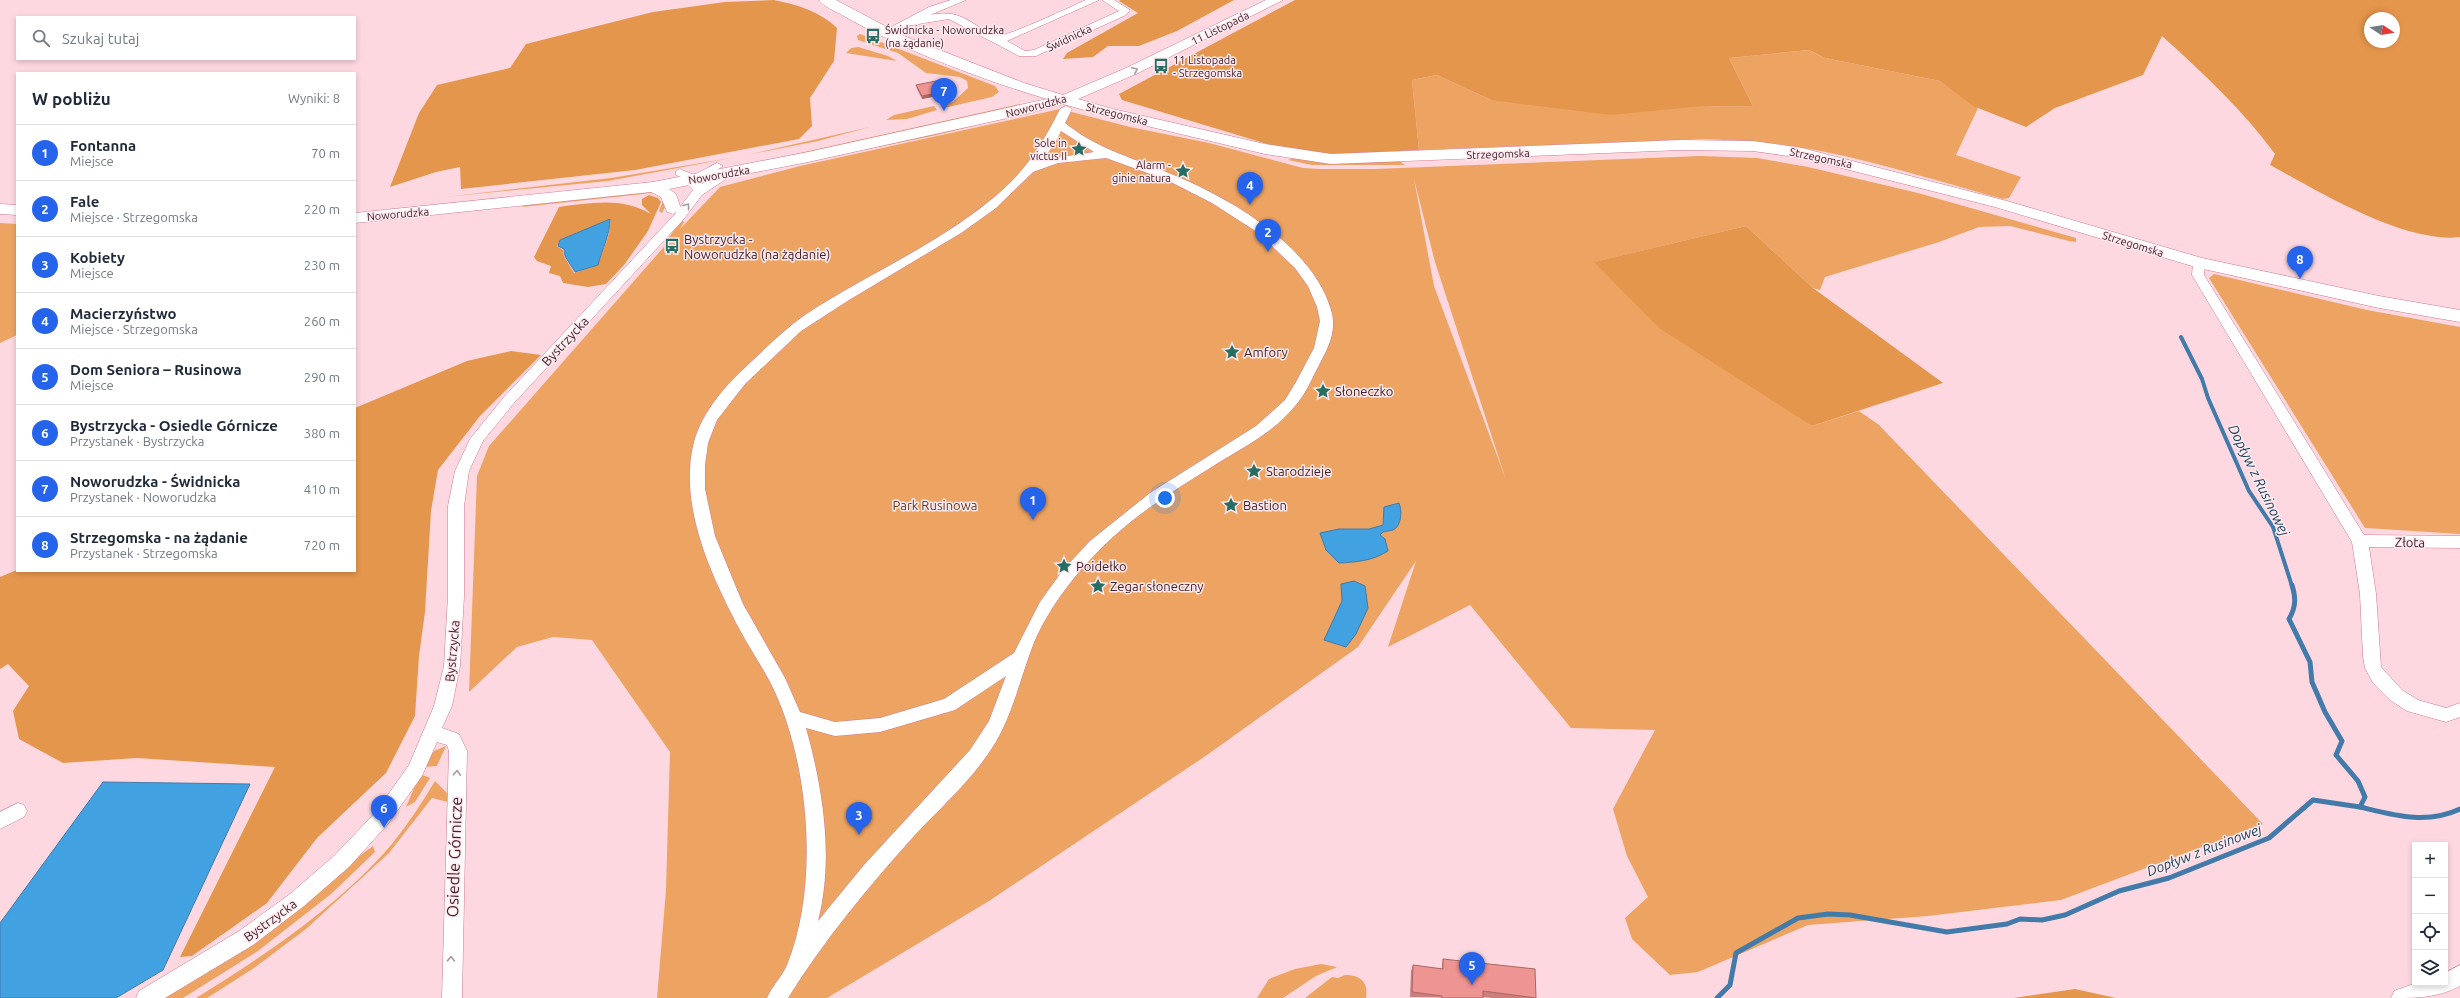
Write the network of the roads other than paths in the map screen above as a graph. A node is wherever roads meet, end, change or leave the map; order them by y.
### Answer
1 (826, 0) edge
2 (961, 0) edge
3 (1094, 0) edge
4 (1106, 0) edge
5 (1258, 0) edge
6 (1276, 0) edge
7 (902, 24) junction
8 (885, 32) junction
9 (993, 37) junction
10 (933, 53) junction
11 (1013, 84) junction
12 (1099, 85) junction
13 (1062, 97) junction
14 (1099, 102) junction
15 (1007, 104) junction
16 (1061, 125) junction
17 (1167, 125) junction
18 (1110, 154) junction
19 (1031, 169) junction
20 (723, 170) junction
21 (680, 173) junction
22 (697, 185) junction
23 (653, 187) junction
24 (0, 199) edge
25 (16, 200) edge
26 (0, 209) edge
27 (356, 209) edge
28 (673, 209) junction
29 (16, 210) edge
30 (356, 218) edge
31 (656, 241) junction
32 (2199, 263) junction
33 (2460, 316) edge
34 (2360, 541) junction
35 (2460, 542) edge
36 (1021, 657) junction
37 (2460, 710) edge
38 (794, 718) junction
39 (432, 733) junction
40 (18, 811) dead end
41 (0, 821) edge
42 (794, 969) junction
43 (2460, 975) edge
44 (146, 998) edge
45 (452, 998) edge
46 (777, 998) edge
47 (2401, 998) edge

1 - 8 main road
2 - 7 street, Świdnicka
3 - 9 street, Świdnicka
4 - 9 street, Świdnicka
5 - 13 main road, 11 Listopada
12 -> 6 main road, 11 Listopada
7 - 8 street, Świdnicka
7 - 9 street, Świdnicka
8 - 10 main road
10 - 11 main road
10 - 13 main road
11 - 13 main road
11 - 15 main road
12 - 13 main road, 11 Listopada
12 - 14 main road
13 - 14 main road, Strzegomska
13 - 15 main road, Noworudzka
13 - 16 street
13 - 17 main road, Strzegomska
13 - 20 main road, Noworudzka
14 - 17 main road, Strzegomska
15 - 20 main road, Noworudzka
16 - 18 street
16 - 19 street
17 - 32 main road, Strzegomska
18 - 19 street
18 - 36 street
19 - 38 street
20 - 21 main road, Noworudzka
20 - 22 main road, Noworudzka
21 - 22 street
21 - 27 main road, Noworudzka
22 - 23 main road, Noworudzka
22 - 28 street, Bystrzycka
31 -> 22 street, Bystrzycka
23 - 28 main road
23 - 30 main road, Noworudzka
24 - 25 main road
26 - 29 main road
28 - 31 street, Bystrzycka
31 - 39 street, Bystrzycka
32 - 33 main road, Strzegomska
32 - 34 street
34 - 35 street, Złota
34 - 37 street
36 - 38 street
36 - 42 street
38 - 42 street
39 - 44 street, Bystrzycka
45 -> 39 street, Osiedle Górnicze
40 - 41 street
42 - 46 street
43 - 47 street

